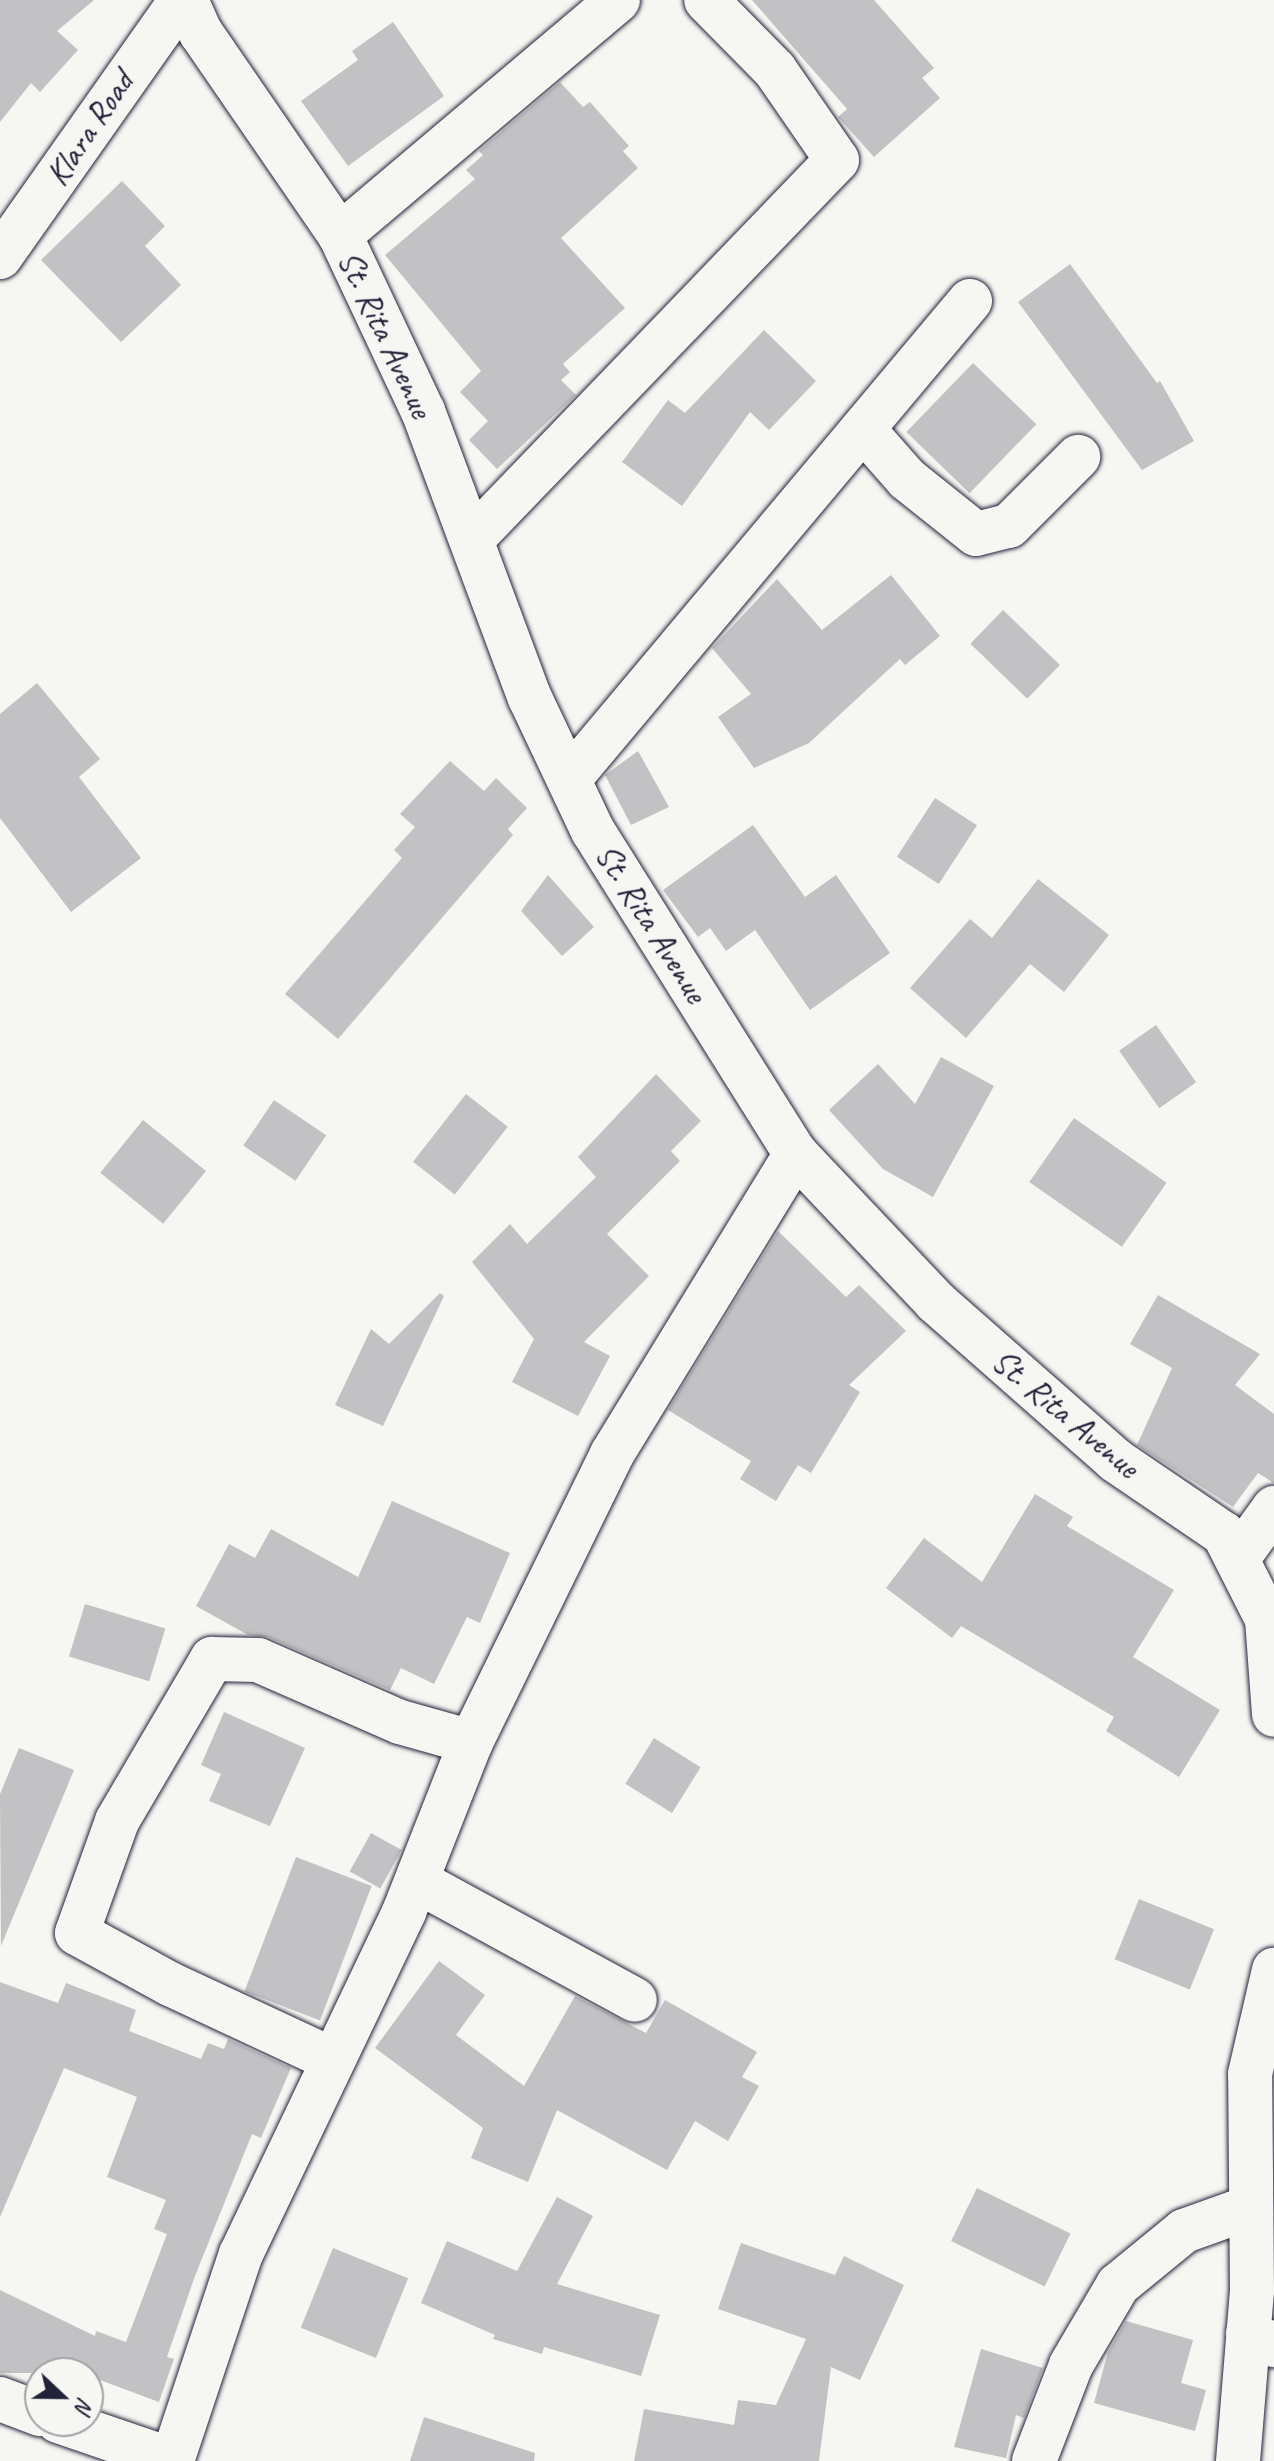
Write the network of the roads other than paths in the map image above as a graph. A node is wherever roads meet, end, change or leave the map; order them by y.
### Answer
1 (183, 0) edge
2 (618, 0) edge
3 (706, 0) edge
4 (340, 235) junction
5 (0, 257) edge
6 (970, 301) dead end
7 (863, 429) junction
8 (1078, 457) dead end
9 (472, 539) junction
10 (569, 779) junction
11 (796, 1154) junction
12 (1274, 1508) edge
13 (1238, 1558) junction
14 (1271, 1620) edge
15 (1274, 1715) edge
16 (471, 1742) junction
17 (417, 1881) junction
18 (1274, 1970) edge
19 (635, 2000) dead end
20 (333, 2060) junction
21 (1251, 2207) junction
22 (1261, 2339) edge
23 (0, 2399) edge
24 (24, 2408) edge
25 (104, 2437) edge
26 (172, 2460) edge
27 (1034, 2461) edge
28 (1238, 2461) edge

1 - 4 street, St. Rita Avenue
1 - 5 street, Klara Road
2 - 4 street
3 - 9 street
4 - 9 street, St. Rita Avenue
6 - 7 street
7 - 8 street
7 - 10 street
9 - 10 street, St. Rita Avenue
10 - 11 street, St. Rita Avenue
11 - 13 street, St. Rita Avenue
11 - 16 street
12 - 13 street
13 - 14 street, St. Rita Avenue
14 - 15 street, St. Rita Avenue
16 - 17 street
16 - 20 street
17 - 19 street
17 - 20 street
18 - 21 street
20 - 26 street
21 - 22 street
21 - 27 street
22 - 28 street
23 - 24 street
25 - 26 street

